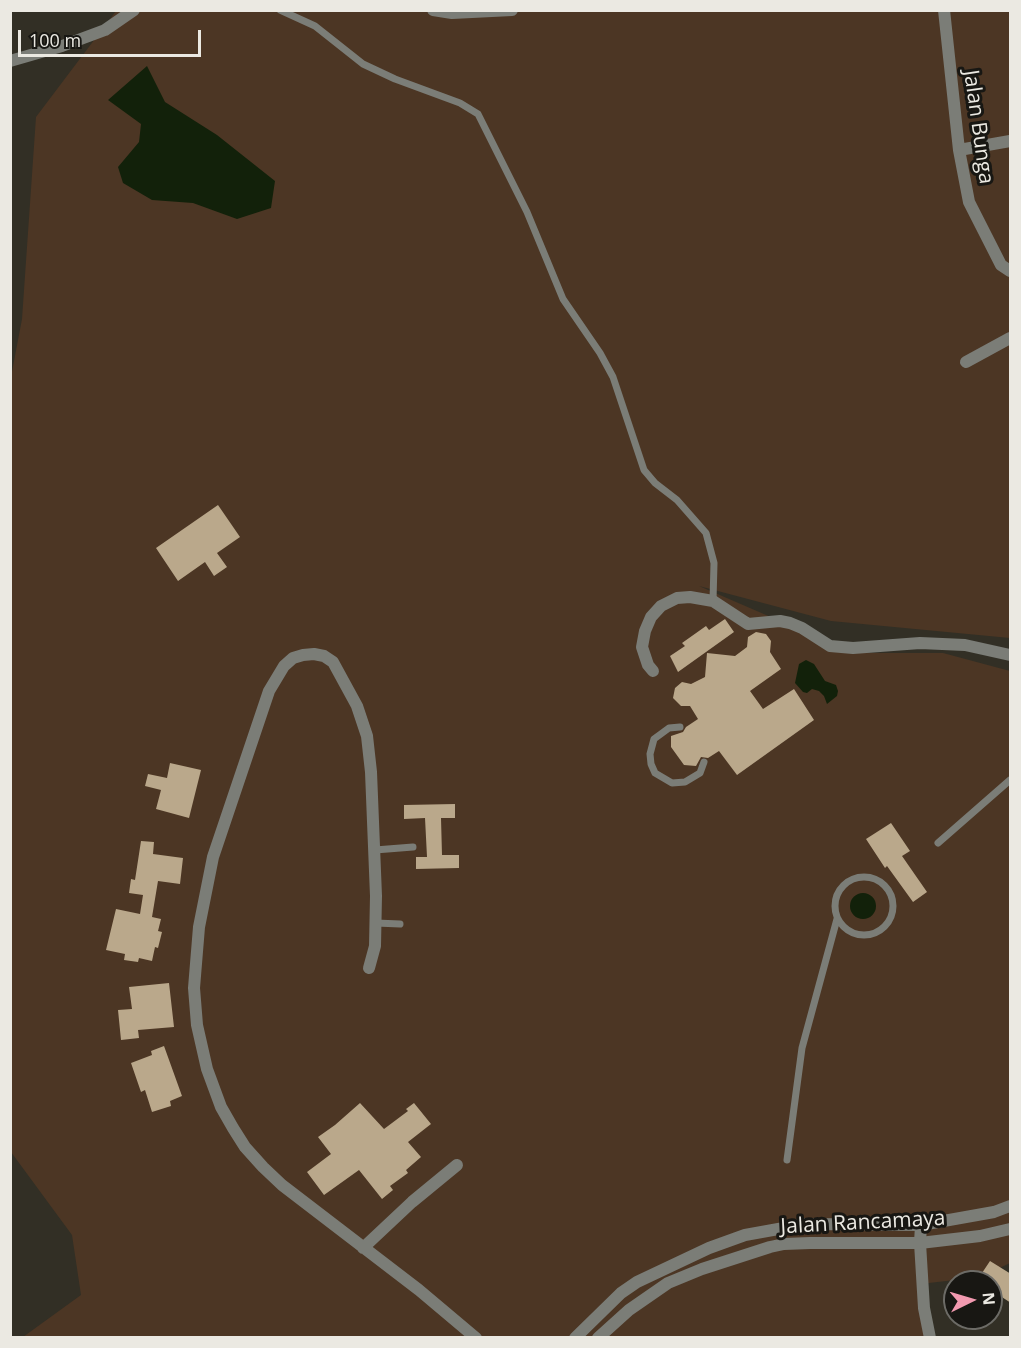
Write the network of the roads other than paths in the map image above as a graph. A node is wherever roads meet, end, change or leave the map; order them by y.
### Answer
1 (134, 10) edge
2 (280, 10) edge
3 (433, 10) edge
4 (512, 10) edge
5 (944, 10) edge
6 (474, 12) edge
7 (10, 60) edge
8 (1011, 141) edge
9 (959, 150) junction
10 (1011, 271) edge
11 (1011, 338) edge
12 (966, 362) dead end
13 (713, 601) junction
14 (1011, 655) edge
15 (653, 671) dead end
16 (680, 727) dead end
17 (704, 762) dead end
18 (1011, 780) edge
19 (938, 843) dead end
20 (413, 847) dead end
21 (375, 850) junction
22 (837, 920) junction
23 (376, 923) junction
24 (400, 924) dead end
25 (369, 968) dead end
26 (787, 1160) dead end
27 (457, 1165) dead end
28 (1011, 1206) edge
29 (921, 1225) junction
30 (1011, 1229) edge
31 (920, 1243) junction
32 (363, 1248) junction
33 (476, 1338) edge
34 (575, 1338) edge
35 (598, 1338) edge
36 (930, 1338) edge

1 - 7 street
2 - 13 lane
3 - 6 street
4 - 6 street
5 - 9 street, Jalan Bunga
8 - 9 street
9 - 10 street, Jalan Bunga
11 - 12 street
13 - 14 street
13 - 15 street
16 - 17 lane
18 - 19 lane
20 - 21 lane
21 - 23 street
21 - 32 street
22 - 22 lane
22 - 26 lane
23 - 24 lane
23 - 25 street
27 - 32 street
28 - 29 street, Jalan Rancamaya
29 - 31 street
29 - 34 street, Jalan Rancamaya
30 - 31 street, Jalan Rancamaya
31 - 35 street, Jalan Rancamaya
31 - 36 street
32 - 33 street

